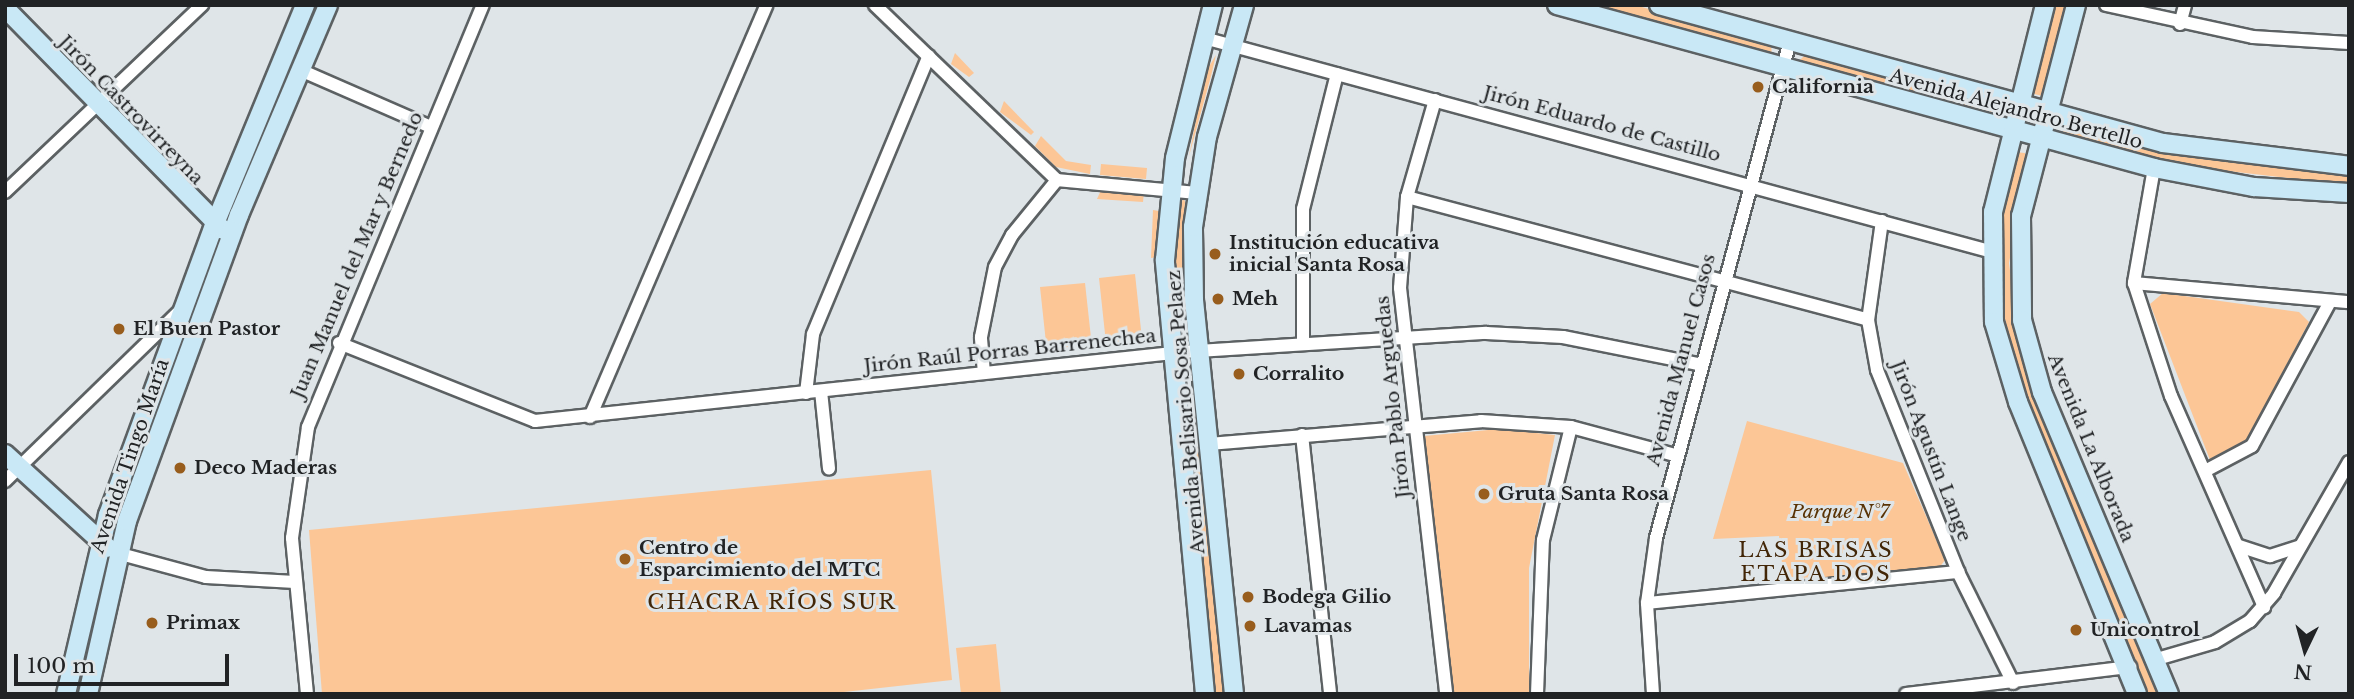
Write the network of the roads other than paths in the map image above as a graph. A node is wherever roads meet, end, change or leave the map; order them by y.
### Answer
1 (202, 5) edge
2 (305, 5) edge
3 (328, 5) edge
4 (483, 5) edge
5 (767, 5) edge
6 (875, 5) edge
7 (1213, 5) edge
8 (1244, 5) edge
9 (1557, 5) edge
10 (1658, 5) edge
11 (2045, 5) edge
12 (2076, 5) edge
13 (2106, 5) edge
14 (2185, 5) edge
15 (5, 8) edge
16 (1680, 8) edge
17 (2180, 24) junction
18 (1204, 38) junction
19 (1790, 41) junction
20 (2349, 43) edge
21 (1233, 46) junction
22 (929, 56) junction
23 (1782, 67) junction
24 (300, 70) junction
25 (1337, 74) junction
26 (1435, 100) junction
27 (96, 104) junction
28 (2019, 104) junction
29 (2047, 112) junction
30 (431, 127) junction
31 (2012, 131) junction
32 (2040, 138) junction
33 (2349, 166) edge
34 (2154, 168) junction
35 (1057, 180) junction
36 (1750, 183) junction
37 (1169, 191) junction
38 (5, 192) edge
39 (1196, 193) junction
40 (2349, 193) edge
41 (1407, 197) junction
42 (1882, 220) junction
43 (214, 226) junction
44 (232, 233) junction
45 (1989, 251) junction
46 (1723, 277) junction
47 (2134, 283) junction
48 (2330, 302) junction
49 (2349, 302) edge
50 (182, 310) junction
51 (1868, 320) junction
52 (1406, 337) junction
53 (339, 342) junction
54 (1303, 344) junction
55 (1199, 351) junction
56 (1170, 353) junction
57 (1698, 364) junction
58 (984, 373) junction
59 (821, 391) junction
60 (806, 393) junction
61 (590, 416) junction
62 (1415, 424) junction
63 (1571, 427) junction
64 (1302, 435) junction
65 (1209, 444) junction
66 (5, 454) edge
67 (1675, 455) junction
68 (2349, 462) edge
69 (18, 468) junction
70 (829, 469) dead end
71 (2205, 471) junction
72 (5, 481) edge
73 (99, 544) junction
74 (2239, 546) junction
75 (2300, 546) junction
76 (117, 552) junction
77 (1958, 572) junction
78 (295, 582) junction
79 (1647, 603) junction
80 (2264, 607) junction
81 (2157, 659) junction
82 (2130, 667) junction
83 (71, 676) junction
84 (2013, 683) junction
85 (90, 686) edge
86 (66, 694) edge
87 (307, 694) edge
88 (1205, 694) edge
89 (1234, 694) edge
90 (1330, 694) edge
91 (1446, 694) edge
92 (1537, 694) edge
93 (1653, 694) edge
94 (1906, 694) edge
95 (2137, 694) edge
96 (2169, 694) edge

1 - 27 street
2 - 43 main road, Avenida Tingo María
3 - 24 main road, Avenida Tingo María
4 - 30 street, Juan Manuel del Mar y Bernedo
5 - 61 street
6 - 22 street
7 - 18 main road, Avenida Belisario Sosa Pelaez
8 - 21 main road, Avenida Belisario Sosa Pelaez
9 - 23 main road, Avenida Alejandro Bertello
10 - 16 main road, Avenida Alejandro Bertello
11 - 28 main road
12 - 29 main road, Avenida La Alborada
13 - 17 street
14 - 17 street
15 - 27 main road, Jirón Castrovirreyna
16 - 19 main road, Avenida Alejandro Bertello
17 - 20 street
18 - 21 street, Jirón Eduardo de Castillo
18 - 37 main road, Avenida Belisario Sosa Pelaez
19 - 23 street, Avenida Manuel Casos
19 - 28 main road, Avenida Alejandro Bertello
21 - 25 street, Jirón Eduardo de Castillo
21 - 39 main road, Avenida Belisario Sosa Pelaez
22 - 35 street
22 - 60 street
23 - 31 main road, Avenida Alejandro Bertello
23 - 36 street, Avenida Manuel Casos
24 - 30 street
24 - 44 main road, Avenida Tingo María
25 - 26 street, Jirón Eduardo de Castillo
25 - 54 street
26 - 36 street, Jirón Eduardo de Castillo
26 - 41 street, Jirón Pablo Arguedas
27 - 38 street
27 - 43 main road, Jirón Castrovirreyna
28 - 29 main road, Avenida Alejandro Bertello
28 - 31 main road
29 - 32 main road, Avenida La Alborada
29 - 33 main road, Avenida Alejandro Bertello
30 - 53 street, Juan Manuel del Mar y Bernedo
31 - 32 main road, Avenida Alejandro Bertello
31 - 45 main road
32 - 34 main road, Avenida Alejandro Bertello
32 - 81 main road, Avenida La Alborada
34 - 40 main road, Avenida Alejandro Bertello
34 - 47 street
35 - 37 street
35 - 58 street
36 - 42 street, Jirón Eduardo de Castillo
36 - 46 street, Avenida Manuel Casos
37 - 39 street
37 - 56 main road, Avenida Belisario Sosa Pelaez
39 - 55 main road, Avenida Belisario Sosa Pelaez
41 - 46 street
41 - 52 street, Jirón Pablo Arguedas
42 - 45 street, Jirón Eduardo de Castillo
42 - 51 street, Jirón Agustín Lange
43 - 44 main road, Jirón Castrovirreyna
43 - 50 main road, Avenida Tingo María
44 - 76 main road, Avenida Tingo María
45 - 82 main road
46 - 51 street
46 - 57 street, Avenida Manuel Casos
47 - 48 street
47 - 71 street
48 - 49 street
48 - 71 street
50 - 69 street
50 - 73 main road, Avenida Tingo María
51 - 77 street, Jirón Agustín Lange
52 - 54 street, Jirón Raúl Porras Barrenechea
52 - 57 street, Jirón Raúl Porras Barrenechea
52 - 62 street, Jirón Pablo Arguedas
53 - 61 street, Jirón Raúl Porras Barrenechea
53 - 78 street, Juan Manuel del Mar y Bernedo
54 - 55 street, Jirón Raúl Porras Barrenechea
55 - 56 street, Jirón Raúl Porras Barrenechea
55 - 65 main road, Avenida Belisario Sosa Pelaez
56 - 58 street, Jirón Raúl Porras Barrenechea
56 - 88 main road, Avenida Belisario Sosa Pelaez
57 - 67 street, Avenida Manuel Casos
58 - 59 street, Jirón Raúl Porras Barrenechea
59 - 60 street, Jirón Raúl Porras Barrenechea
59 - 70 street
60 - 61 street, Jirón Raúl Porras Barrenechea
62 - 63 street
62 - 64 street
62 - 91 street, Jirón Pablo Arguedas
63 - 67 street
63 - 92 street
64 - 65 street
64 - 90 street
65 - 89 main road, Avenida Belisario Sosa Pelaez
66 - 69 main road
67 - 79 street, Avenida Manuel Casos
68 - 75 street
69 - 72 street
69 - 73 main road
71 - 74 street
73 - 76 main road
73 - 83 main road, Avenida Tingo María
74 - 75 street
74 - 80 street
75 - 80 street
76 - 78 street
76 - 85 main road, Avenida Tingo María
77 - 79 street
77 - 84 street, Jirón Agustín Lange
78 - 87 street, Juan Manuel del Mar y Bernedo
79 - 93 street, Avenida Manuel Casos
80 - 81 street
81 - 96 main road, Avenida La Alborada
82 - 84 street
82 - 95 main road
83 - 85 main road
83 - 86 main road, Avenida Tingo María
84 - 94 street

